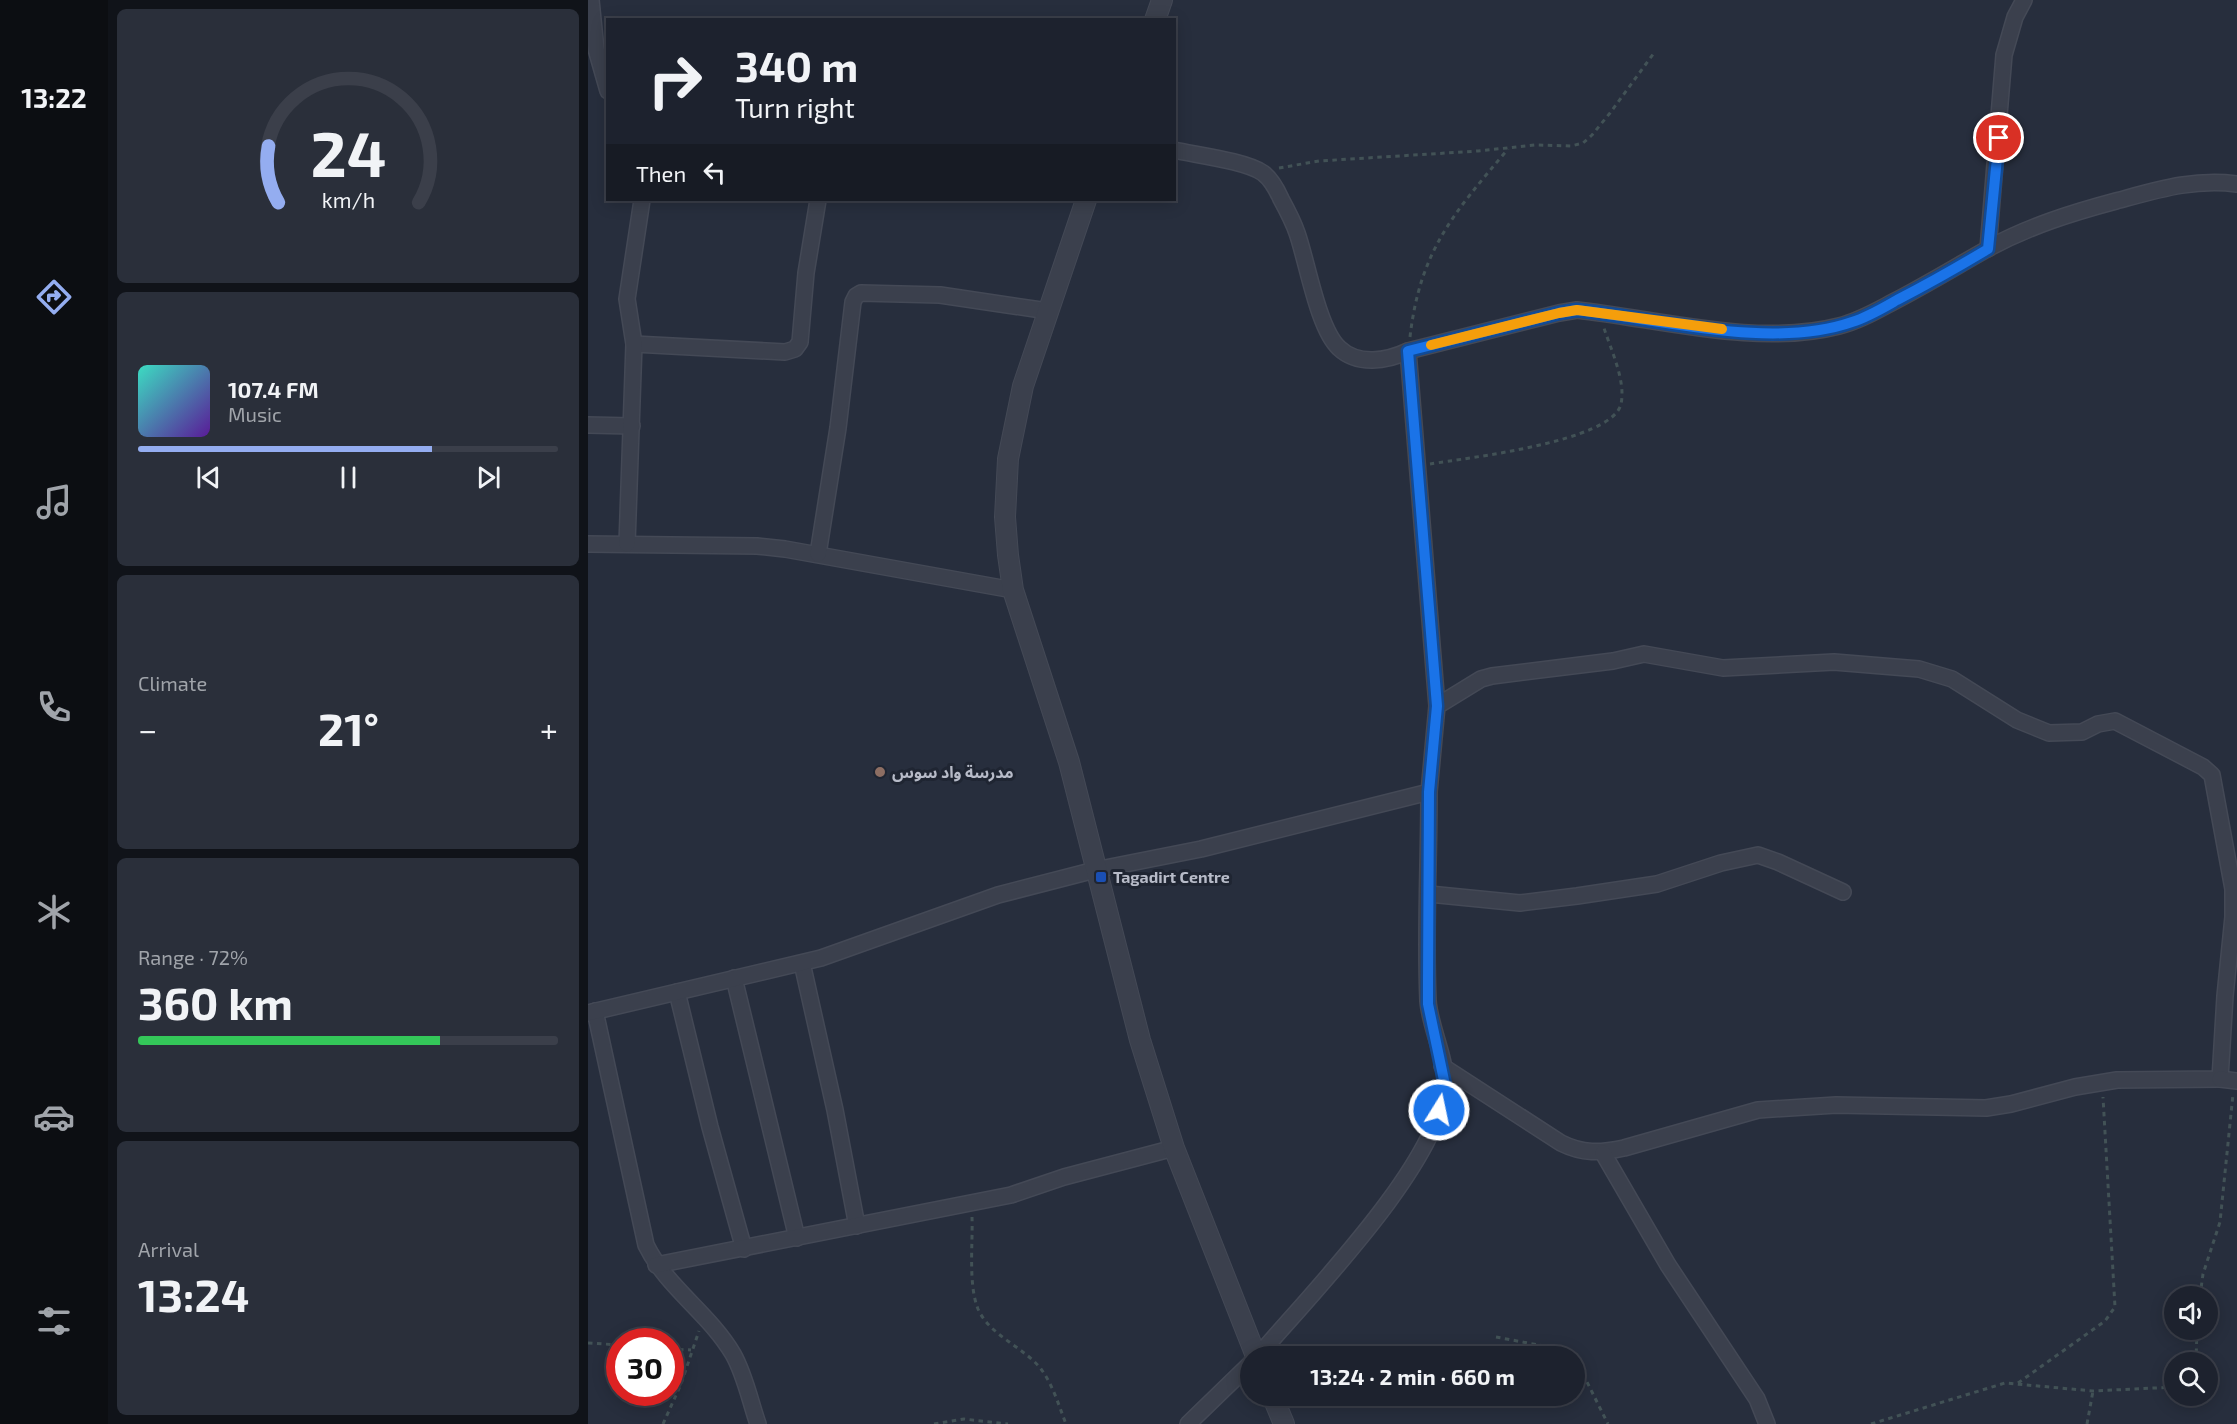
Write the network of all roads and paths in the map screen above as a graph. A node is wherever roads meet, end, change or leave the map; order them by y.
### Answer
1 (591, 0) edge
2 (1162, 0) edge
3 (2024, 0) edge
4 (1156, 18) edge
5 (592, 49) edge
6 (1654, 53) dead end
7 (606, 86) edge
8 (1508, 149) junction
9 (1176, 150) edge
10 (1263, 174) junction
11 (2237, 184) edge
12 (642, 201) edge
13 (818, 201) edge
14 (1086, 201) edge
15 (1988, 249) junction
16 (1048, 311) junction
17 (1599, 312) junction
18 (634, 344) junction
19 (1408, 351) junction
20 (588, 425) edge
21 (632, 426) junction
22 (1416, 466) junction
23 (588, 544) edge
24 (627, 544) junction
25 (818, 554) junction
26 (1013, 590) junction
27 (1437, 706) junction
28 (1429, 792) junction
29 (1095, 870) junction
30 (1843, 892) dead end
31 (1429, 894) junction
32 (802, 963) junction
33 (734, 978) junction
34 (677, 992) junction
35 (591, 1012) edge
36 (1442, 1066) junction
37 (2230, 1080) edge
38 (2102, 1082) junction
39 (1174, 1149) junction
40 (1603, 1153) junction
41 (972, 1203) junction
42 (857, 1226) junction
43 (797, 1238) junction
44 (744, 1249) junction
45 (656, 1265) junction
46 (2201, 1286) edge
47 (704, 1318) junction
48 (1496, 1336) dead end
49 (588, 1343) edge
50 (606, 1344) edge
51 (1253, 1346) edge
52 (1266, 1346) edge
53 (1545, 1346) edge
54 (684, 1350) edge
55 (691, 1350) junction
56 (1240, 1374) edge
57 (1585, 1379) edge
58 (2018, 1383) junction
59 (2164, 1388) edge
60 (2093, 1391) junction
61 (1277, 1406) edge
62 (663, 1424) edge
63 (758, 1424) edge
64 (934, 1424) edge
65 (1008, 1424) edge
66 (1066, 1424) edge
67 (1188, 1424) edge
68 (1284, 1424) edge
69 (1608, 1424) edge
70 (1767, 1424) edge
71 (1871, 1424) edge
72 (2087, 1424) edge

1 - 5 street
2 - 4 street
3 - 15 street
5 - 7 street
6 - 8 path
8 - 10 path
8 - 19 path
9 - 10 street
10 - 19 street
11 - 15 street
12 - 18 street
13 - 18 street
14 - 16 street
15 - 17 street
16 - 25 street
16 - 26 street
17 - 19 street
17 - 22 path
18 - 21 street
19 - 22 street
20 - 21 street
21 - 24 street
22 - 27 street
23 - 24 street
24 - 25 street
25 - 26 street
26 - 29 street
27 - 28 street
27 - 37 street
28 - 29 street
28 - 31 street
29 - 32 street
29 - 39 street
30 - 31 street
31 - 36 street
32 - 33 street
32 - 42 street
33 - 34 street
33 - 43 street
34 - 35 street
34 - 44 street
35 - 45 street
36 - 40 street
36 - 52 street
37 - 38 street
37 - 46 path
38 - 40 street
38 - 58 path
39 - 41 street
39 - 51 street
40 - 70 street
41 - 42 street
41 - 66 path
42 - 43 street
43 - 44 street
44 - 45 street
45 - 47 street
47 - 55 path
47 - 63 street
48 - 53 path
49 - 50 path
54 - 55 path
55 - 62 path
56 - 67 street
57 - 69 path
58 - 60 path
58 - 71 path
59 - 60 path
60 - 72 path
61 - 68 street
64 - 65 path

